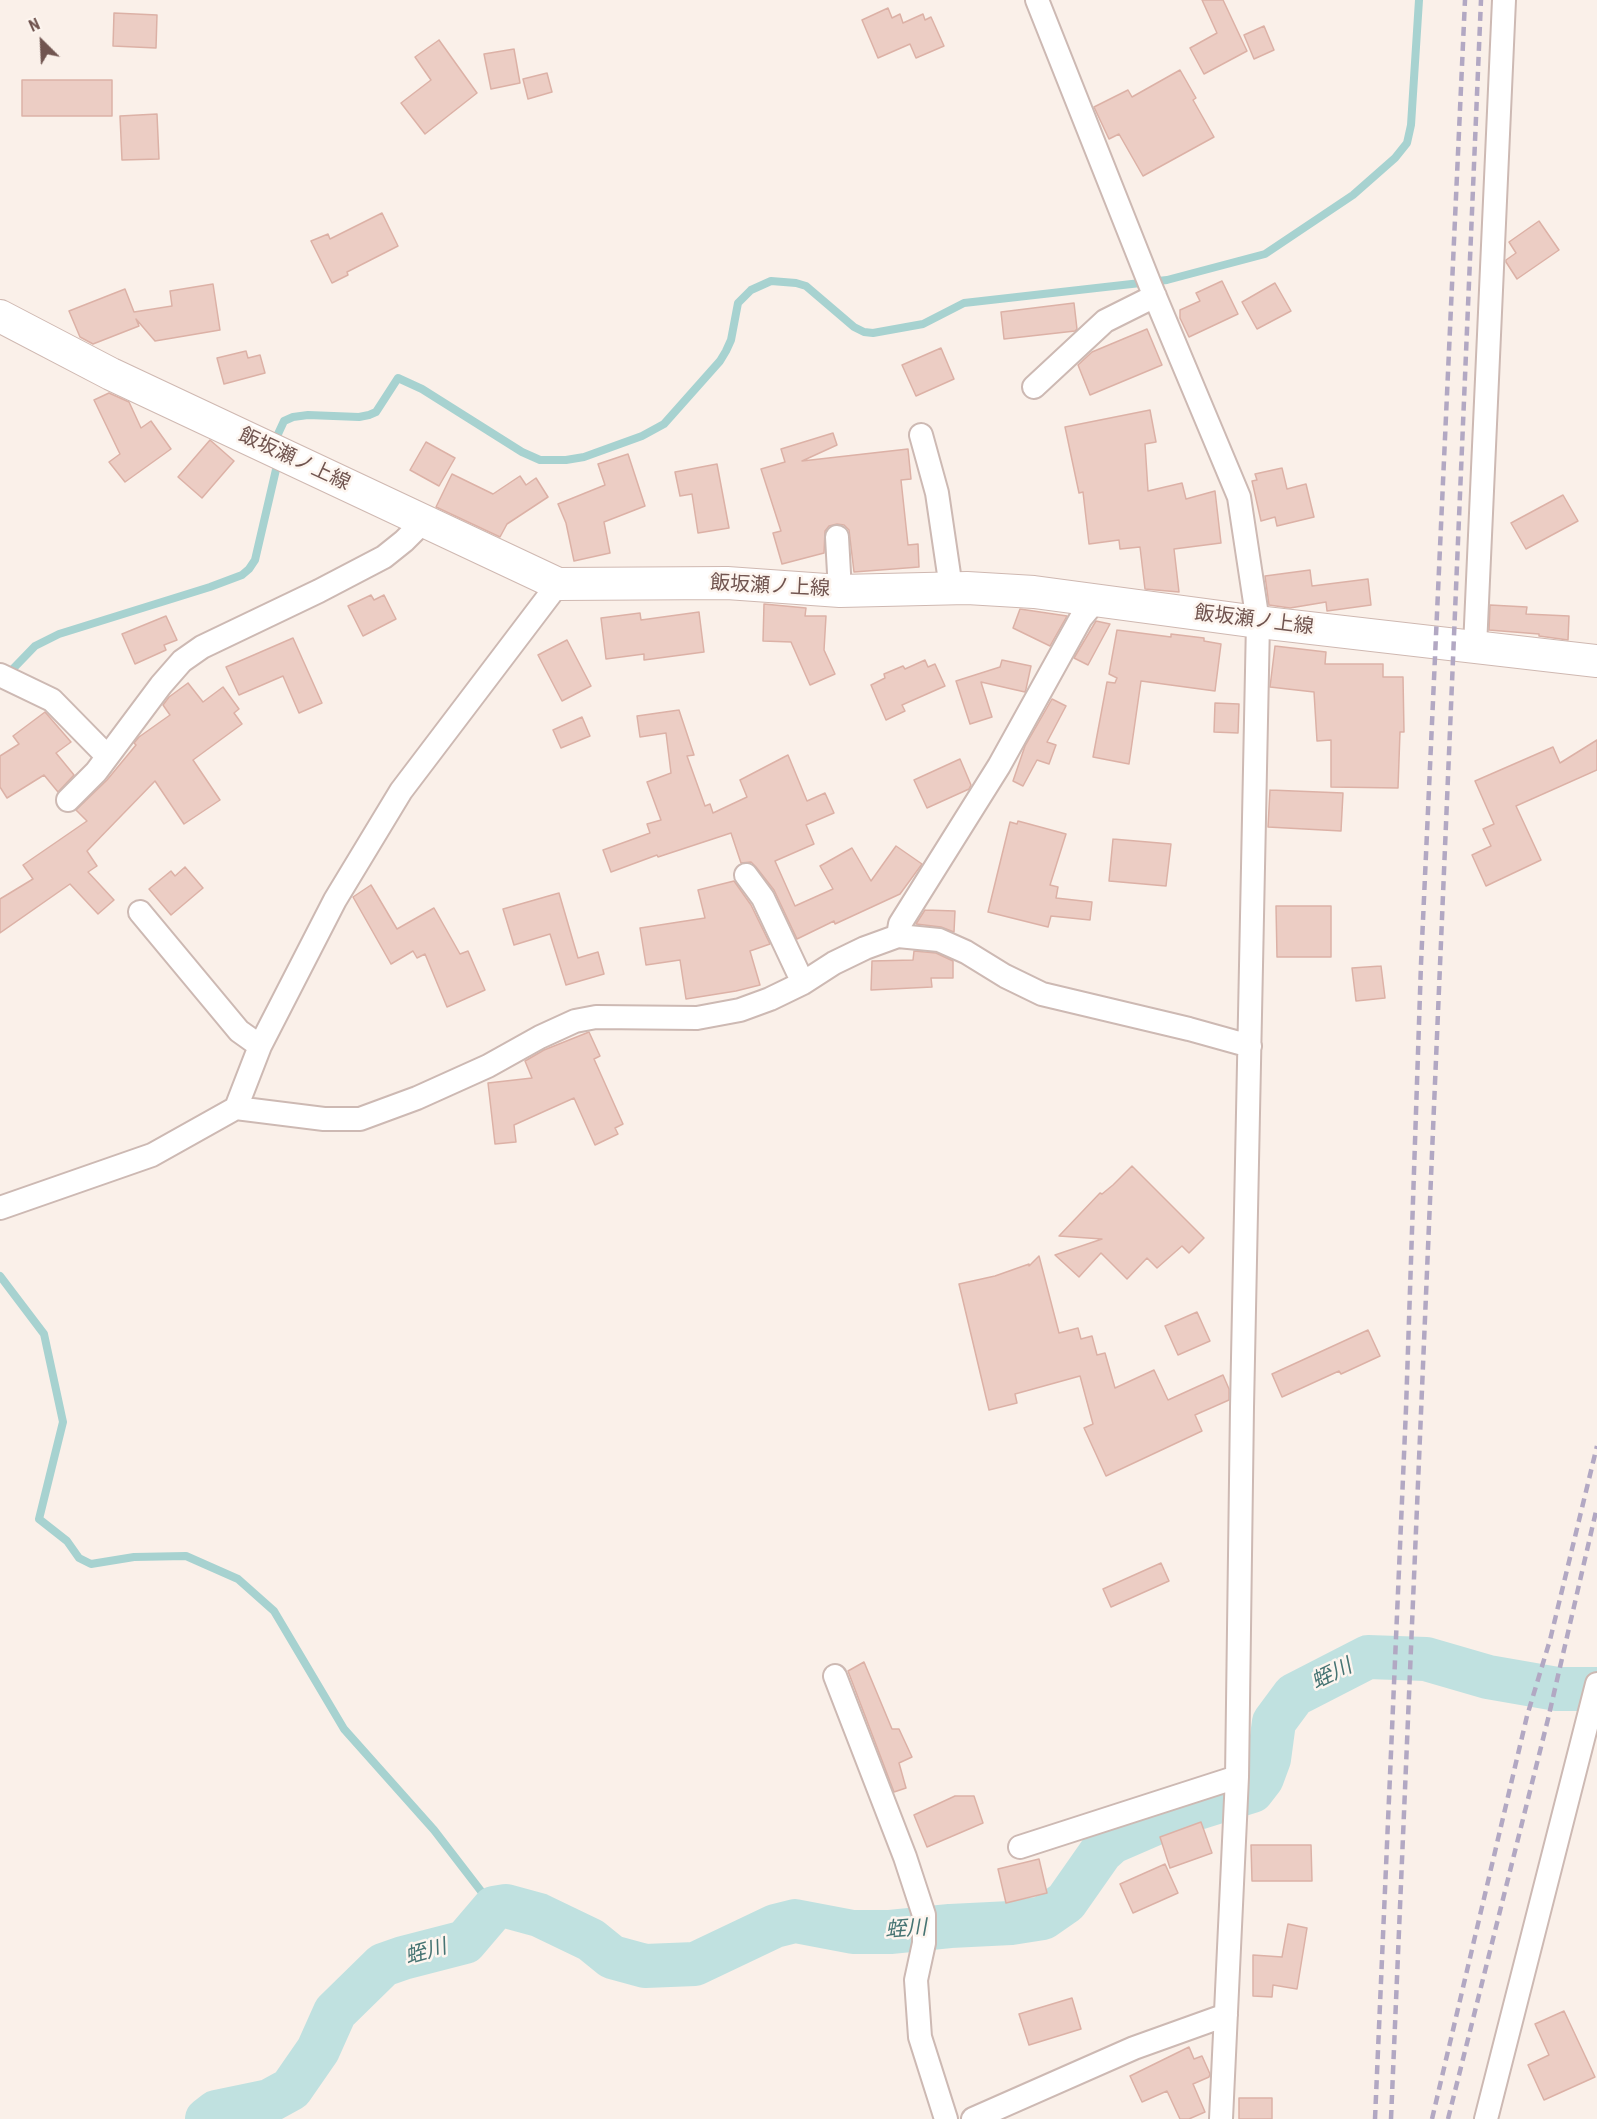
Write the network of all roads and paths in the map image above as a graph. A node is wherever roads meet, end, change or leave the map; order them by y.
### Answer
1 (1037, 0) edge
2 (1504, 0) edge
3 (1155, 296) junction
4 (0, 316) edge
5 (1034, 387) dead end
6 (921, 435) dead end
7 (424, 521) junction
8 (837, 537) dead end
9 (558, 584) junction
10 (951, 588) junction
11 (840, 591) junction
12 (1095, 601) junction
13 (1258, 622) junction
14 (1475, 647) junction
15 (1597, 661) edge
16 (0, 675) edge
17 (107, 756) junction
18 (68, 800) dead end
19 (746, 875) dead end
20 (140, 912) dead end
21 (898, 936) junction
22 (803, 983) junction
23 (260, 1046) junction
24 (1250, 1046) junction
25 (236, 1108) junction
26 (0, 1208) edge
27 (835, 1676) dead end
28 (1595, 1692) edge
29 (1237, 1781) junction
30 (1020, 1847) dead end
31 (1226, 2015) junction
32 (946, 2119) edge
33 (973, 2119) edge
34 (1221, 2119) edge
35 (1486, 2119) edge

1 - 3 street
2 - 14 street
3 - 5 street
3 - 13 street
4 - 7 main road, 飯坂瀬ノ上線
6 - 10 street
7 - 9 main road, 飯坂瀬ノ上線
7 - 17 street
8 - 11 street
9 - 11 main road, 飯坂瀬ノ上線
9 - 23 street
10 - 11 main road, 飯坂瀬ノ上線
10 - 12 main road, 飯坂瀬ノ上線
12 - 13 main road, 飯坂瀬ノ上線
12 - 21 street
13 - 14 main road, 飯坂瀬ノ上線
13 - 24 street
14 - 15 main road, 飯坂瀬ノ上線
16 - 17 street
17 - 18 street
19 - 22 street
20 - 23 street
21 - 22 street
21 - 24 street
22 - 25 street
23 - 25 street
24 - 29 street
25 - 26 street
27 - 32 street
28 - 35 street
29 - 30 street
29 - 31 street
31 - 33 street
31 - 34 street

